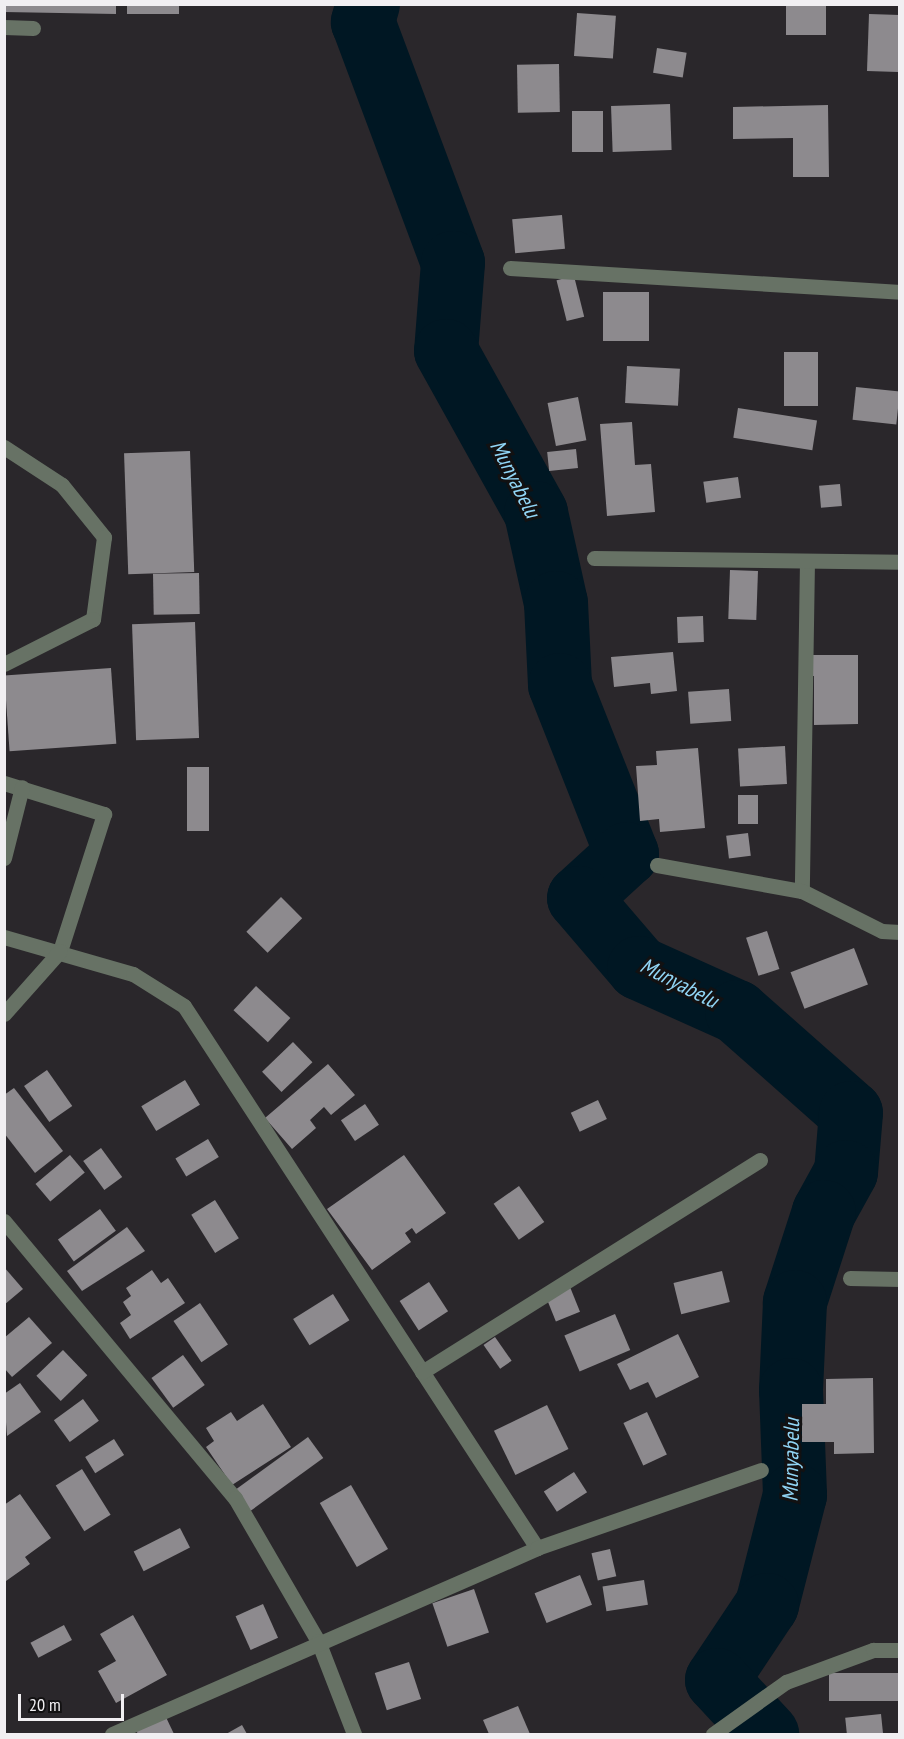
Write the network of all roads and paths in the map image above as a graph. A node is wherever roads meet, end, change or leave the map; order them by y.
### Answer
1 (4, 27) edge
2 (33, 28) dead end
3 (510, 268) dead end
4 (900, 292) edge
5 (4, 447) edge
6 (594, 558) dead end
7 (807, 561) junction
8 (900, 562) edge
9 (4, 664) edge
10 (4, 783) edge
11 (22, 787) junction
12 (4, 858) edge
13 (657, 865) dead end
14 (802, 891) junction
15 (900, 932) edge
16 (4, 937) edge
17 (60, 951) junction
18 (4, 1014) edge
19 (760, 1160) dead end
20 (4, 1221) edge
21 (850, 1278) dead end
22 (900, 1279) edge
23 (422, 1372) junction
24 (761, 1470) dead end
25 (537, 1548) junction
26 (318, 1641) junction
27 (900, 1650) edge
28 (112, 1734) edge
29 (354, 1734) edge
30 (713, 1734) edge

1 - 2 street
3 - 4 street
5 - 9 street
6 - 7 street
7 - 8 street
7 - 14 street
10 - 11 street
11 - 12 street
11 - 17 street
13 - 14 street
14 - 15 street
16 - 17 street
17 - 18 street
17 - 23 street
19 - 23 street
20 - 26 street
21 - 22 street
23 - 25 street
24 - 25 street
25 - 26 street
26 - 28 street
26 - 29 street
27 - 30 street

